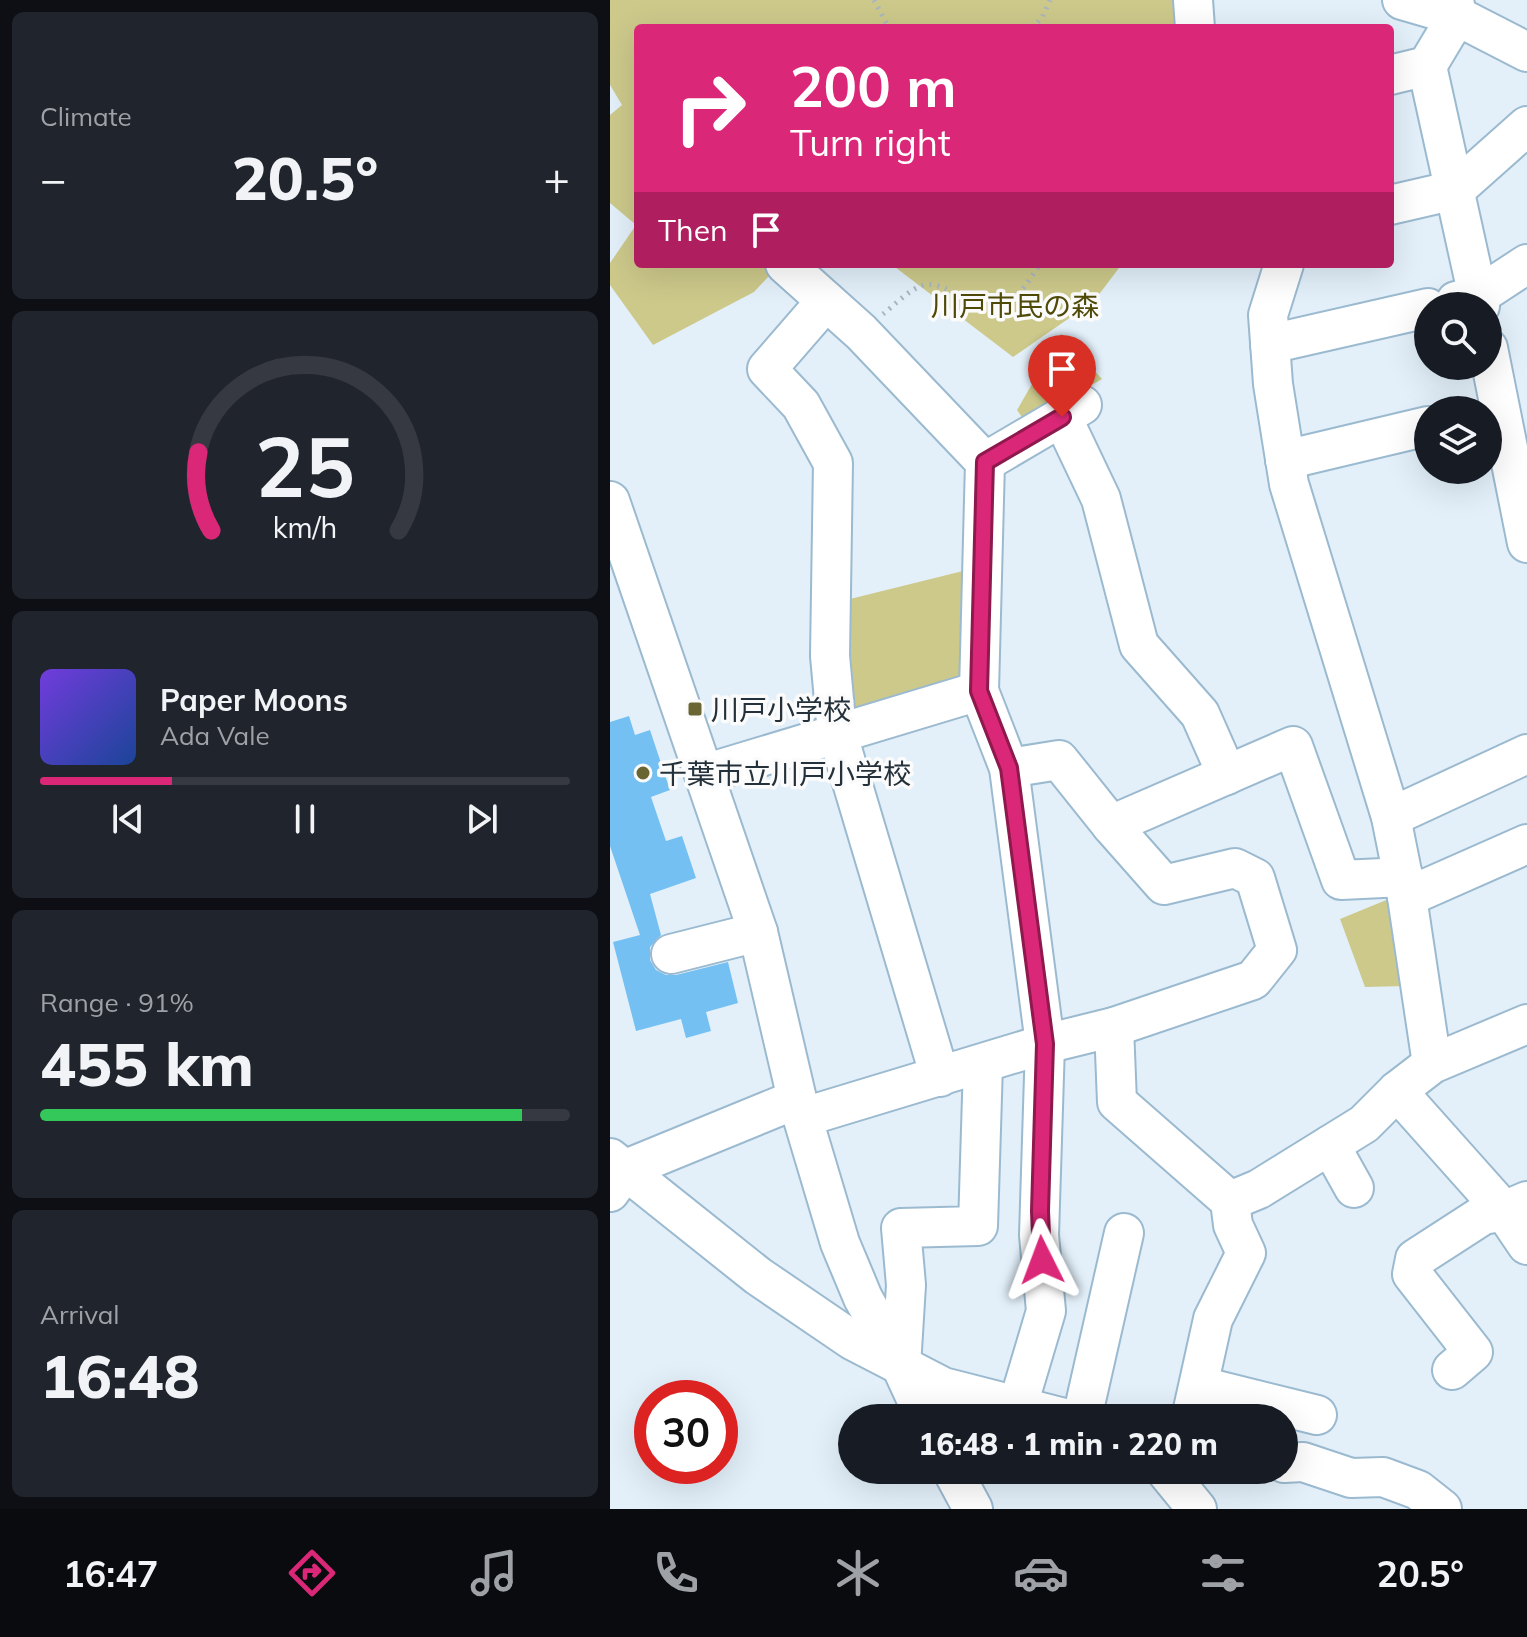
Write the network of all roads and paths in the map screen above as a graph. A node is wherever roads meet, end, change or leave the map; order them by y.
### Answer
1 (874, 0) edge
2 (1050, 0) edge
3 (1193, 0) edge
4 (1402, 0) edge
5 (1456, 8) edge
6 (887, 24) edge
7 (1036, 24) edge
8 (1195, 24) edge
9 (1527, 52) edge
10 (1427, 66) junction
11 (1394, 74) edge
12 (1527, 126) edge
13 (1455, 190) junction
14 (1394, 204) edge
15 (1527, 264) edge
16 (789, 268) edge
17 (1037, 268) edge
18 (1283, 268) edge
19 (1477, 292) edge
20 (1491, 292) edge
21 (826, 301) junction
22 (1414, 311) edge
23 (861, 332) junction
24 (1270, 344) junction
25 (1414, 429) edge
26 (1502, 442) edge
27 (1285, 460) junction
28 (985, 462) junction
29 (610, 501) edge
30 (1527, 543) edge
31 (979, 691) junction
32 (837, 732) junction
33 (1527, 754) edge
34 (1009, 768) junction
35 (704, 774) junction
36 (1227, 775) junction
37 (1391, 817) junction
38 (1111, 825) junction
39 (1527, 844) edge
40 (1405, 887) junction
41 (758, 932) junction
42 (671, 954) dead end
43 (1527, 1024) edge
44 (1114, 1027) junction
45 (1045, 1044) junction
46 (983, 1064) junction
47 (1432, 1064) junction
48 (940, 1077) junction
49 (1397, 1091) junction
50 (800, 1108) junction
51 (1330, 1145) junction
52 (615, 1173) edge
53 (1354, 1188) dead end
54 (1230, 1201) junction
55 (1516, 1206) edge
56 (1124, 1233) dead end
57 (1527, 1245) edge
58 (901, 1366) junction
59 (1452, 1370) dead end
60 (1195, 1402) edge
61 (919, 1404) edge
62 (1014, 1404) edge
63 (1018, 1404) edge
64 (1085, 1404) edge
65 (1317, 1415) dead end
66 (1298, 1462) edge
67 (960, 1484) edge
68 (1176, 1484) edge
69 (973, 1509) edge
70 (1197, 1509) edge
71 (1442, 1509) edge

1 - 6 path
2 - 7 path
3 - 8 street
4 - 5 street
5 - 9 street
5 - 10 street
10 - 11 street
10 - 13 street
12 - 13 street
13 - 14 street
13 - 19 street
15 - 20 street
16 - 21 street
17 - 23 path
18 - 24 street
21 - 23 street
21 - 32 street
22 - 24 street
23 - 28 street
24 - 27 street
25 - 27 street
26 - 30 street
27 - 37 street
28 - 31 street
28 - 36 street
29 - 35 street
31 - 32 street
31 - 34 street
32 - 35 street
32 - 48 street
33 - 37 street
34 - 38 street
34 - 45 street
35 - 41 street
36 - 38 street
36 - 40 street
37 - 40 street
38 - 44 street
39 - 40 street
40 - 47 street
41 - 42 street
41 - 50 street
43 - 47 street
44 - 45 street
44 - 54 street
45 - 46 street
45 - 63 street
46 - 48 street
46 - 58 street
47 - 49 street
48 - 50 street
49 - 51 street
49 - 55 street
50 - 52 street
50 - 58 street
51 - 53 street
51 - 54 street
52 - 58 street
54 - 60 street
55 - 57 street
55 - 59 street
56 - 64 street
58 - 61 street
58 - 62 street
60 - 65 street
66 - 71 street
67 - 69 street
68 - 70 street

